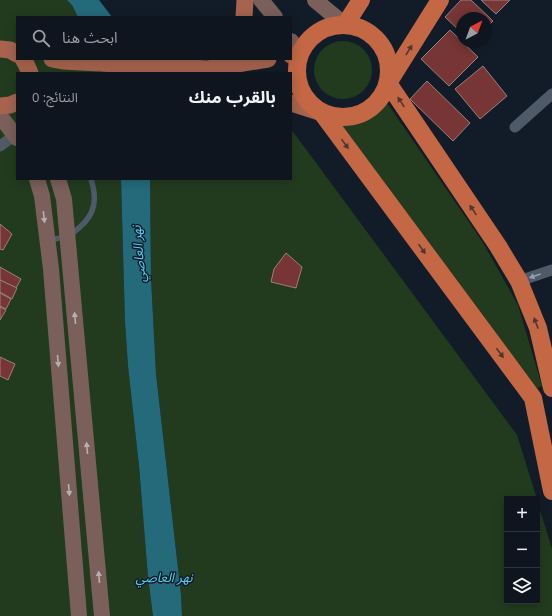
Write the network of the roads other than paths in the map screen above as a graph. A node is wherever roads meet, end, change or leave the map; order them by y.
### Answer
1 (245, 0) edge
2 (261, 0) edge
3 (315, 0) edge
4 (361, 0) edge
5 (440, 0) edge
6 (244, 16) edge
7 (274, 16) edge
8 (345, 25) junction
9 (0, 49) edge
10 (294, 50) edge
11 (16, 53) edge
12 (24, 60) edge
13 (57, 60) edge
14 (256, 60) edge
15 (210, 64) edge
16 (30, 72) edge
17 (388, 83) junction
18 (552, 94) edge
19 (16, 102) edge
20 (292, 103) edge
21 (0, 106) edge
22 (322, 113) junction
23 (0, 116) edge
24 (515, 127) dead end
25 (16, 136) edge
26 (0, 146) edge
27 (37, 180) edge
28 (58, 180) edge
29 (91, 180) edge
30 (68, 236) junction
31 (47, 241) junction
32 (552, 270) edge
33 (519, 281) junction
34 (552, 388) edge
35 (552, 394) edge
36 (533, 398) junction
37 (552, 491) edge
38 (79, 616) edge
39 (102, 616) edge

1 - 6 main road
2 - 7 main road
3 - 8 main road
4 - 8 highway
17 -> 5 highway
8 - 10 highway
8 - 17 highway
9 - 11 main road
10 - 22 highway
12 - 16 main road
13 - 15 main road
14 - 15 main road
17 - 22 highway
33 -> 17 highway
18 - 24 street
19 - 21 main road
20 - 22 main road
22 -> 36 highway
23 - 25 main road
25 - 26 street
27 -> 31 main road
28 - 30 main road
29 - 30 lane
30 - 31 lane
39 -> 30 main road
31 -> 38 main road
32 -> 33 street
34 -> 33 highway
35 - 36 street
36 - 37 highway

